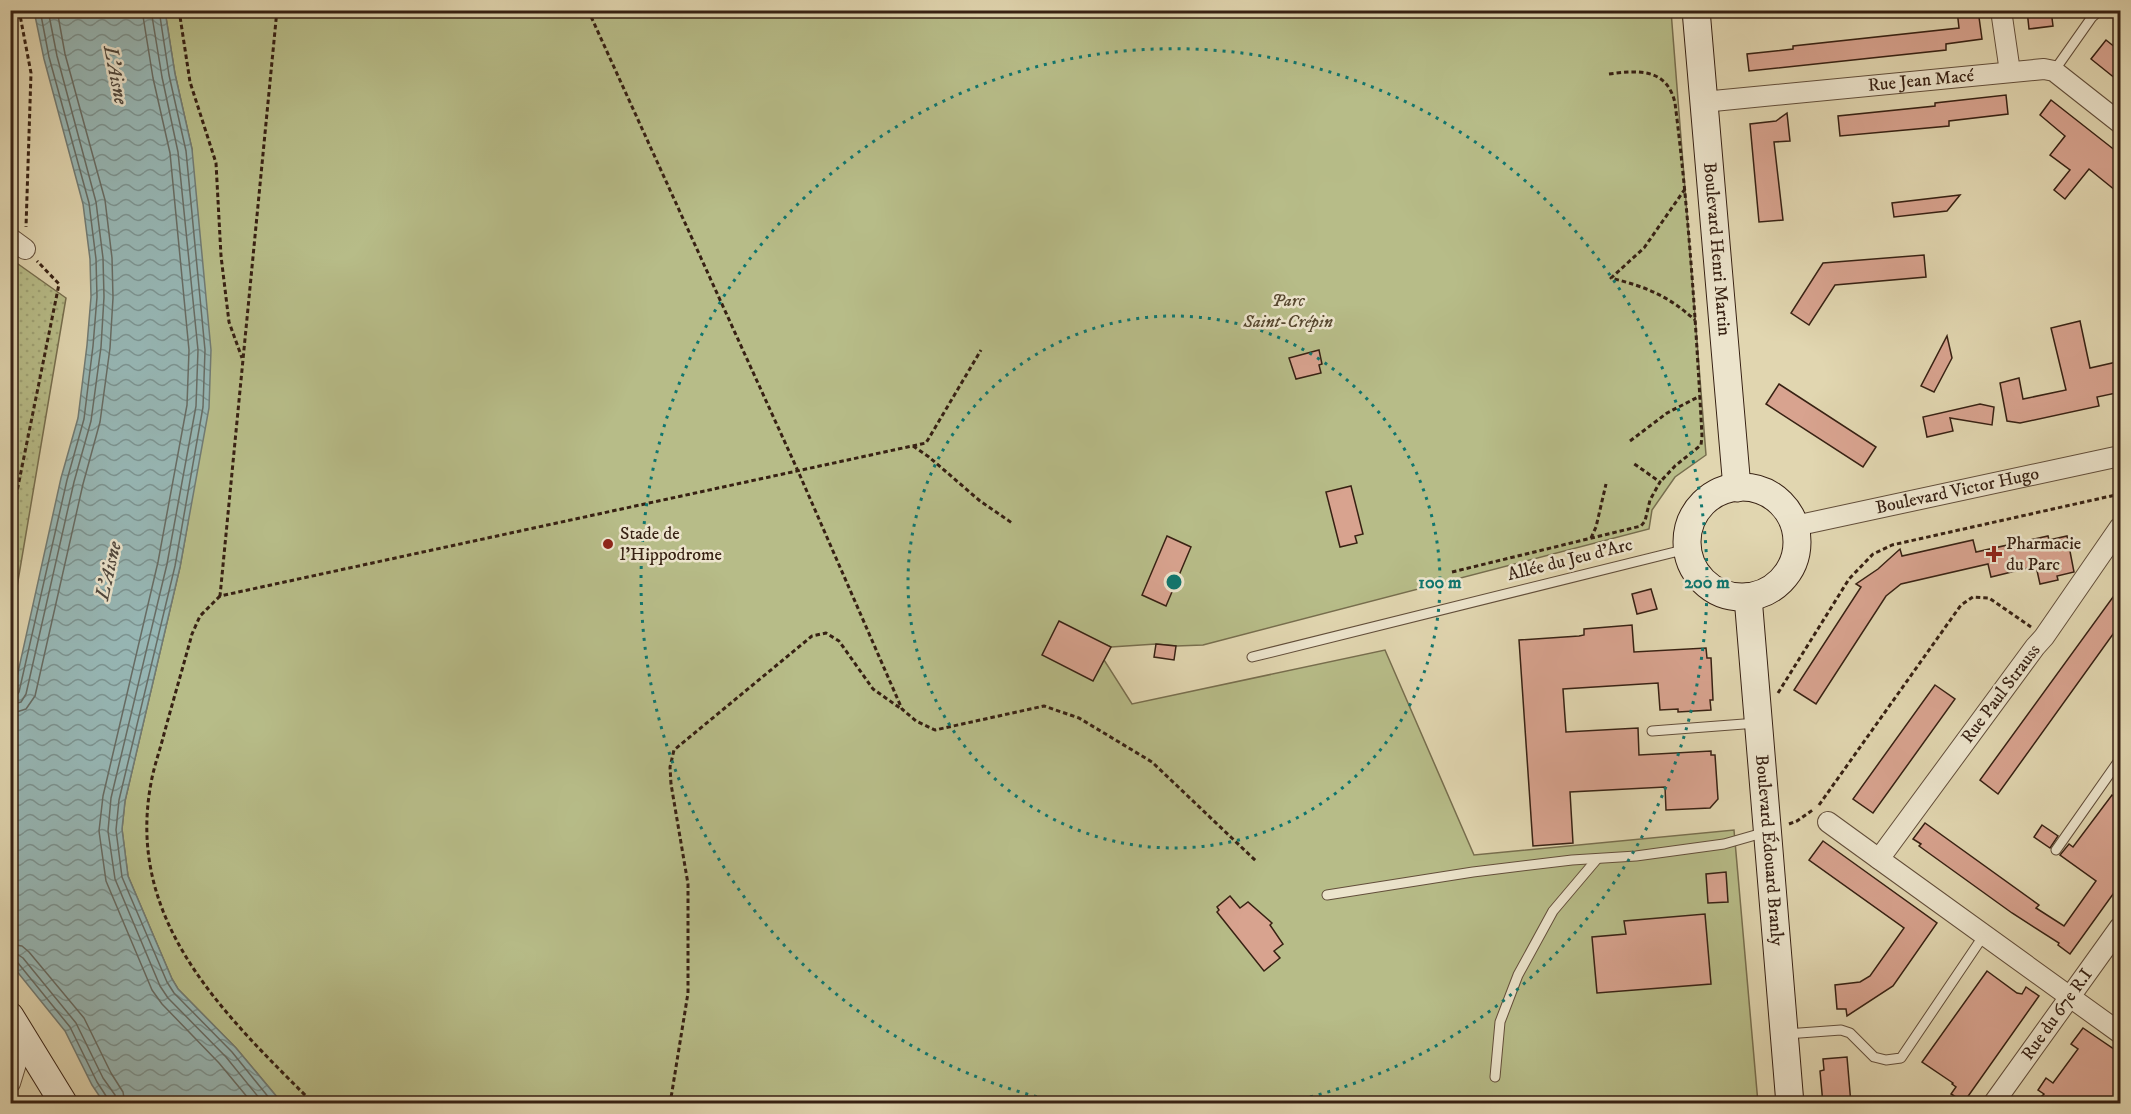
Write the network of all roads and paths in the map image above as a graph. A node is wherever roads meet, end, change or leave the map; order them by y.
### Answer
1 (19, 10) edge
2 (179, 10) edge
3 (277, 10) edge
4 (588, 10) edge
5 (1696, 10) edge
6 (2001, 10) edge
7 (2100, 10) edge
8 (2054, 71) junction
9 (2010, 72) junction
10 (1609, 74) dead end
11 (1703, 102) junction
12 (2121, 123) edge
13 (1686, 188) junction
14 (18, 244) edge
15 (1696, 322) junction
16 (981, 350) dead end
17 (243, 359) junction
18 (1700, 396) junction
19 (1630, 441) dead end
20 (913, 446) junction
21 (2121, 456) edge
22 (1633, 463) dead end
23 (798, 471) junction
24 (1660, 482) junction
25 (1606, 484) dead end
26 (1737, 488) junction
27 (2121, 494) edge
28 (1012, 523) dead end
29 (10, 526) edge
30 (1795, 526) junction
31 (2121, 527) edge
32 (1591, 538) junction
33 (1687, 549) junction
34 (1452, 572) dead end
35 (220, 596) junction
36 (1748, 597) junction
37 (2044, 637) junction
38 (1252, 657) dead end
39 (1757, 695) junction
40 (902, 709) junction
41 (1760, 723) junction
42 (1652, 730) dead end
43 (2121, 759) edge
44 (1828, 822) dead end
45 (1768, 831) junction
46 (2056, 850) dead end
47 (1597, 859) junction
48 (1879, 860) junction
49 (1256, 861) dead end
50 (1327, 894) dead end
51 (2121, 927) edge
52 (1984, 935) junction
53 (2070, 997) junction
54 (10, 1016) edge
55 (2121, 1033) edge
56 (1784, 1034) junction
57 (13, 1061) edge
58 (1495, 1077) dead end
59 (45, 1104) edge
60 (63, 1104) edge
61 (314, 1104) edge
62 (670, 1104) edge
63 (1790, 1104) edge
64 (1993, 1104) edge

1 - 14 path
2 - 17 path
3 - 17 path
4 - 23 path
5 - 11 street, Boulevard Henri Martin
6 - 9 street
7 - 8 lane
8 - 9 street, Rue Jean Macé
8 - 12 street
9 - 11 street, Rue Jean Macé
10 - 13 path
11 - 26 street, Boulevard Henri Martin
13 - 15 path
13 - 15 path
14 - 29 path
15 - 18 path
16 - 20 path
17 - 35 path
18 - 19 path
18 - 24 path
20 - 23 path
20 - 28 path
21 - 30 street, Boulevard Victor Hugo
22 - 24 path
23 - 35 path
23 - 40 path
24 - 32 path
25 - 32 path
26 - 30 street
26 - 33 street
27 - 39 path
30 - 36 street
31 - 37 street, Rue Paul Strauss
32 - 34 path
33 - 36 street
33 - 38 lane, Allée du Jeu d'Arc
35 - 61 path
36 - 39 street, Boulevard Édouard Branly
37 - 45 path
37 - 48 street, Rue Paul Strauss
39 - 41 street, Boulevard Édouard Branly
40 - 49 path
40 - 62 path
41 - 42 lane
41 - 45 street, Boulevard Édouard Branly
43 - 46 lane
44 - 48 street
45 - 47 lane
45 - 56 street, Boulevard Édouard Branly
47 - 50 lane
47 - 58 lane
48 - 52 street
51 - 53 street, Rue du 67e R.I
52 - 53 street
52 - 56 lane
53 - 55 street
53 - 64 street, Rue du 67e R.I
54 - 60 street
56 - 63 street, Boulevard Édouard Branly
57 - 59 street

